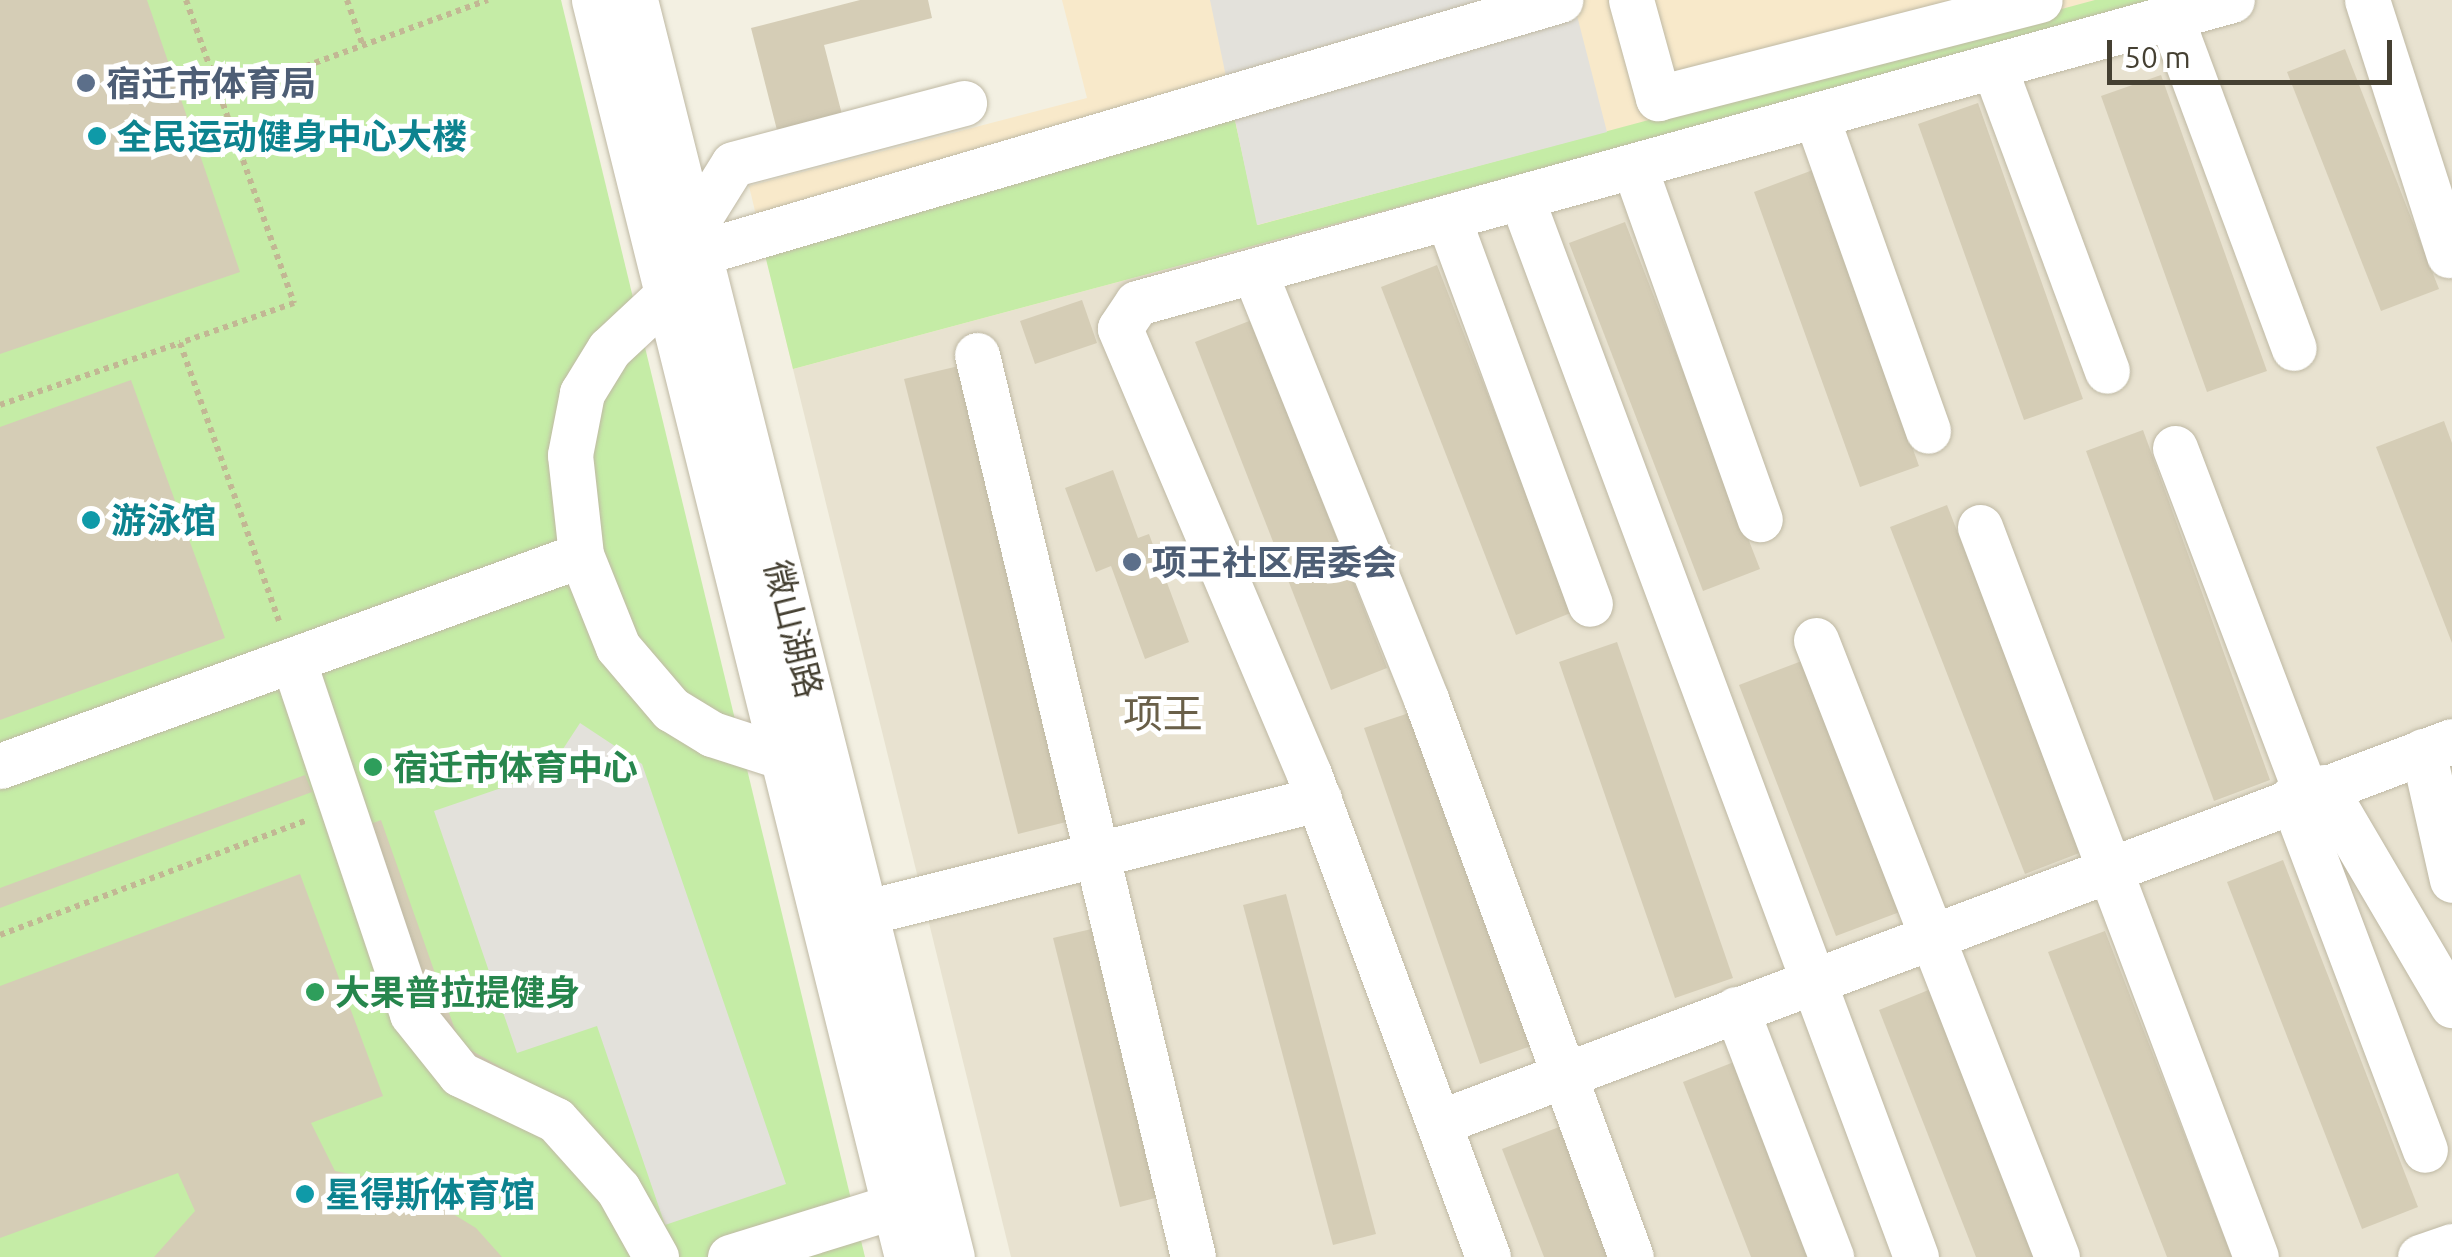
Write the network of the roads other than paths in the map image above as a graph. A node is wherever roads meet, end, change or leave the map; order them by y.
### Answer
1 (594, 0) edge
2 (635, 0) edge
3 (1560, 0) edge
4 (1631, 0) edge
5 (2040, 0) edge
6 (2232, 0) edge
7 (2367, 0) edge
8 (2171, 18) junction
9 (1994, 67) junction
10 (964, 103) dead end
11 (1816, 116) junction
12 (1634, 166) junction
13 (1521, 198) junction
14 (1448, 218) junction
15 (2449, 255) dead end
16 (680, 260) junction
17 (1254, 270) junction
18 (2294, 348) dead end
19 (976, 355) dead end
20 (2107, 371) dead end
21 (1928, 431) dead end
22 (2175, 448) dead end
23 (1760, 518) dead end
24 (1980, 528) dead end
25 (581, 556) junction
26 (1590, 604) dead end
27 (1816, 640) dead end
28 (292, 660) junction
29 (2438, 746) edge
30 (783, 757) junction
31 (0, 766) edge
32 (2307, 793) junction
33 (1319, 799) junction
34 (1096, 855) junction
35 (2109, 867) junction
36 (2452, 880) edge
37 (845, 918) junction
38 (1930, 936) junction
39 (1812, 980) junction
40 (2452, 1005) edge
41 (1736, 1009) junction
42 (1564, 1074) junction
43 (1440, 1122) junction
44 (2424, 1150) dead end
45 (894, 1206) junction
46 (2452, 1246) edge
47 (656, 1257) edge
48 (730, 1257) edge
49 (907, 1257) edge
50 (952, 1257) edge
51 (1194, 1257) edge
52 (1488, 1257) edge
53 (1631, 1257) edge
54 (1831, 1257) edge
55 (1916, 1257) edge
56 (2058, 1257) edge
57 (2256, 1257) edge
58 (2420, 1257) edge

1 - 16 street, 微山湖路
2 - 16 street, 微山湖路
3 - 16 street
4 - 5 street
6 - 8 street
7 - 15 street
8 - 9 street
8 - 18 street
9 - 11 street
9 - 20 street
10 - 16 street
11 - 12 street
11 - 21 street
12 - 13 street
12 - 23 street
13 - 14 street
13 - 39 street
14 - 17 street
14 - 26 street
16 - 25 street
16 - 30 street, 微山湖路
16 - 37 street, 微山湖路
17 - 33 street
17 - 42 street
19 - 34 street
22 - 32 street
24 - 35 street
25 - 28 street
25 - 30 street
27 - 38 street
28 - 31 street
28 - 47 street
29 - 32 street
29 - 36 street
30 - 37 street, 微山湖路
32 - 35 street
32 - 40 street
32 - 44 street
33 - 34 street
33 - 43 street
34 - 37 street
34 - 51 street
35 - 38 street
35 - 57 street
37 - 45 street, 微山湖路
37 - 50 street, 微山湖路
38 - 39 street
38 - 56 street
39 - 41 street
39 - 55 street
41 - 42 street
41 - 54 street
42 - 43 street
42 - 53 street
43 - 52 street
45 - 48 street
45 - 49 street, 微山湖路
46 - 58 street

